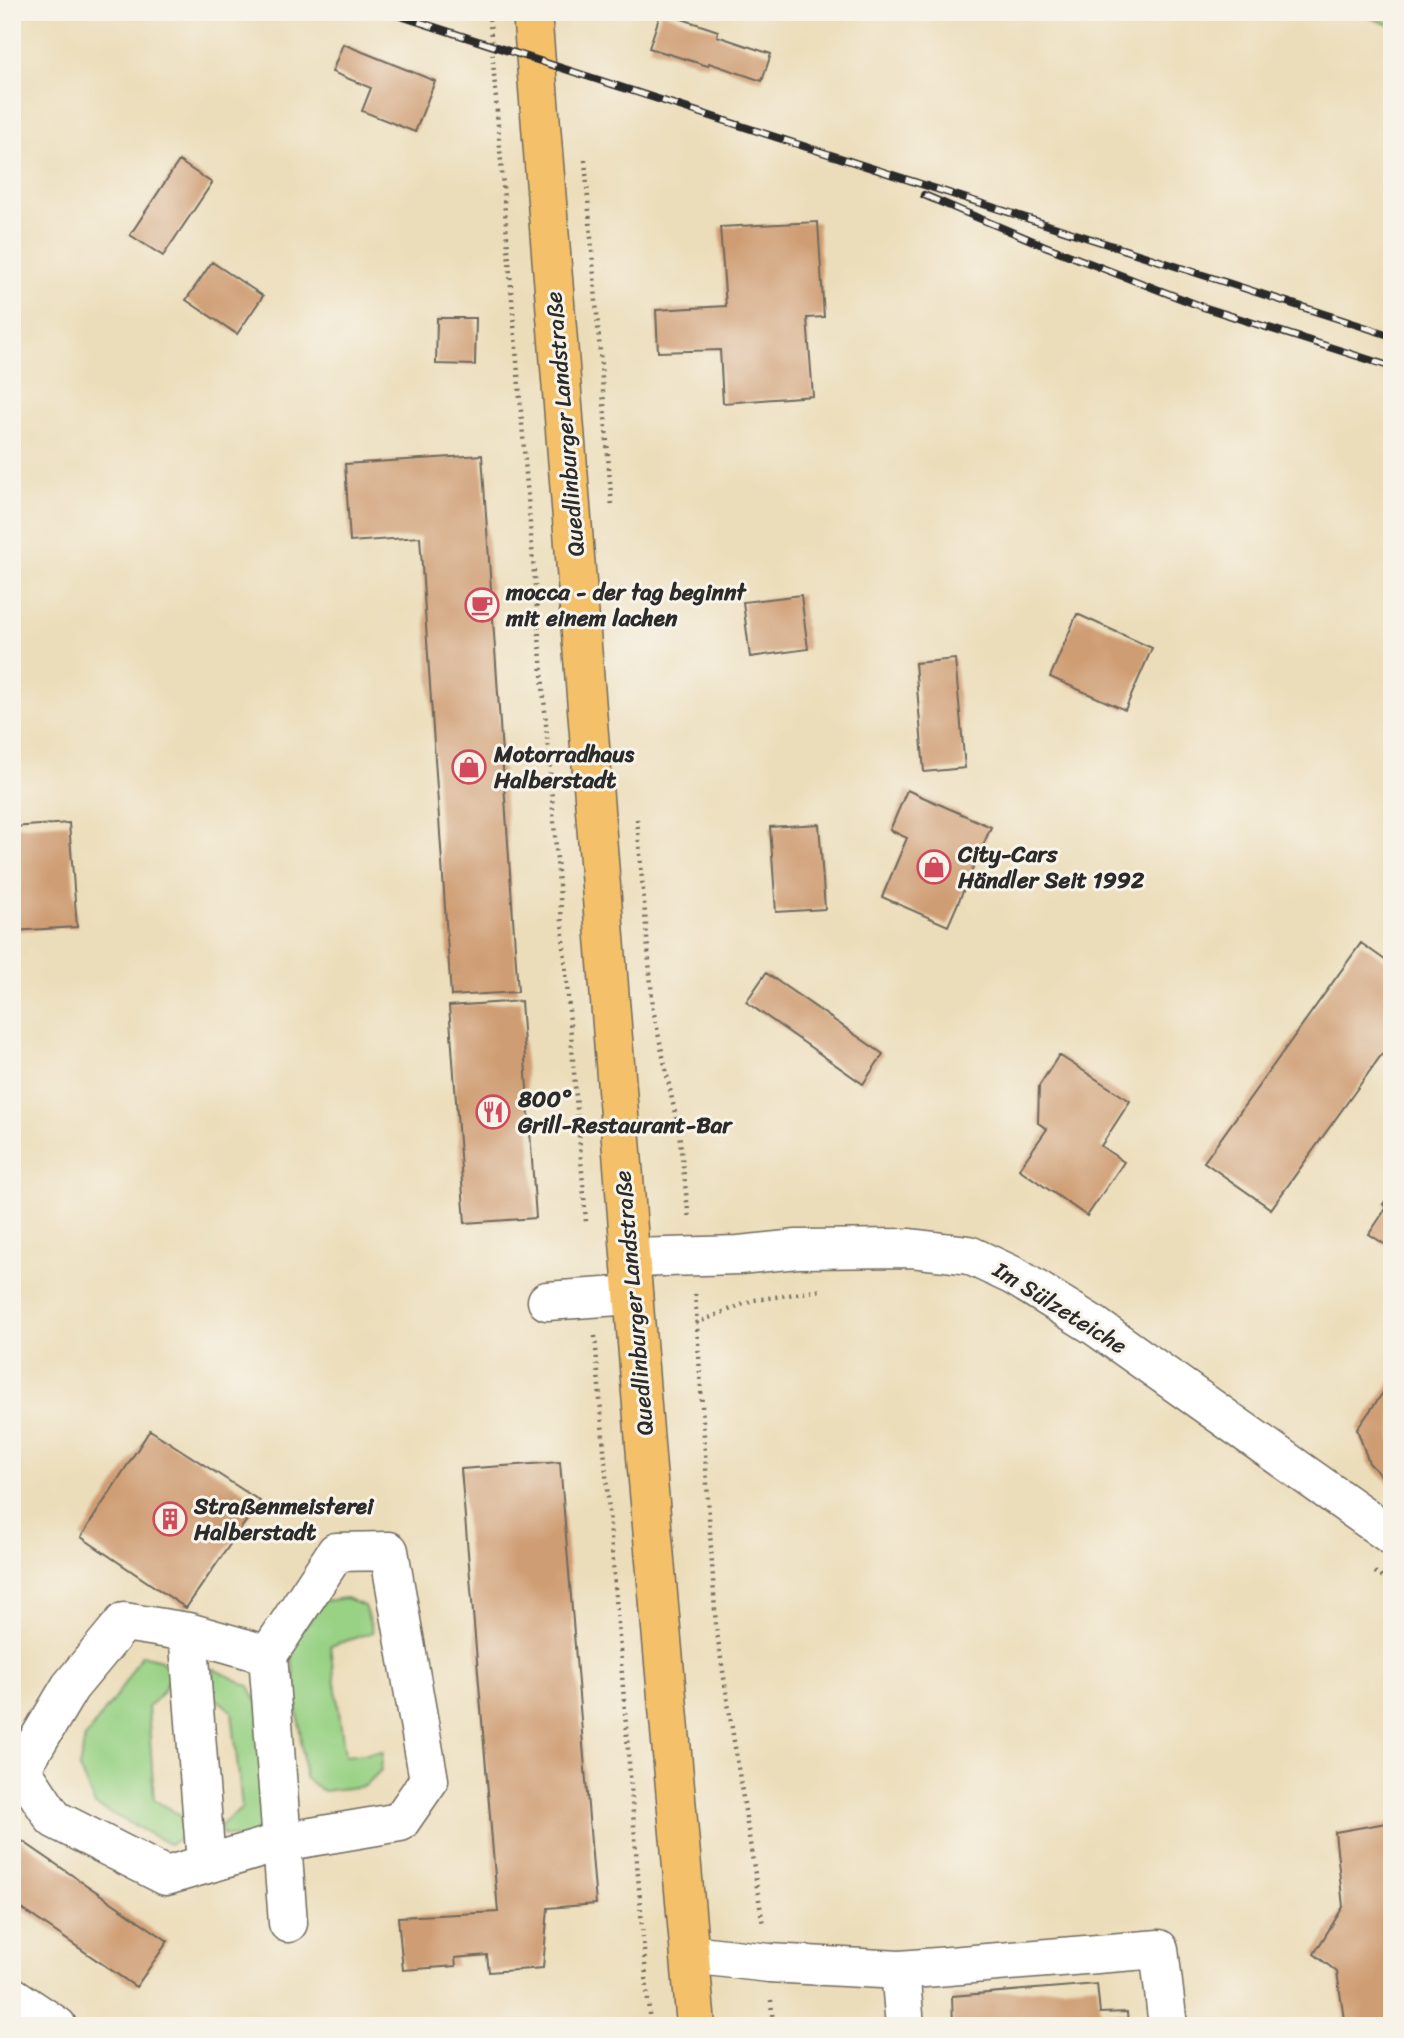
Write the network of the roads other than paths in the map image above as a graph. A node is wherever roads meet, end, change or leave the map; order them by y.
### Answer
1 (532, 12) edge
2 (632, 1277) junction
3 (547, 1301) dead end
4 (1392, 1536) edge
5 (188, 1632) junction
6 (268, 1655) junction
7 (282, 1842) junction
8 (206, 1863) junction
9 (288, 1923) dead end
10 (690, 1954) junction
11 (900, 1970) junction
12 (12, 1996) edge
13 (57, 2026) edge
14 (696, 2026) edge
15 (905, 2026) edge
16 (1168, 2026) edge

1 - 2 main road, Quedlinburger Landstraße
2 - 3 street, Im Sülzeteiche
2 - 4 street, Im Sülzeteiche
2 - 10 main road, Quedlinburger Landstraße
5 - 6 street
5 - 8 street
5 - 8 street
6 - 7 street
6 - 7 street
7 - 8 street
7 - 9 street
10 - 11 street
10 - 14 main road, Quedlinburger Landstraße
11 - 15 street
11 - 16 street
12 - 13 street

